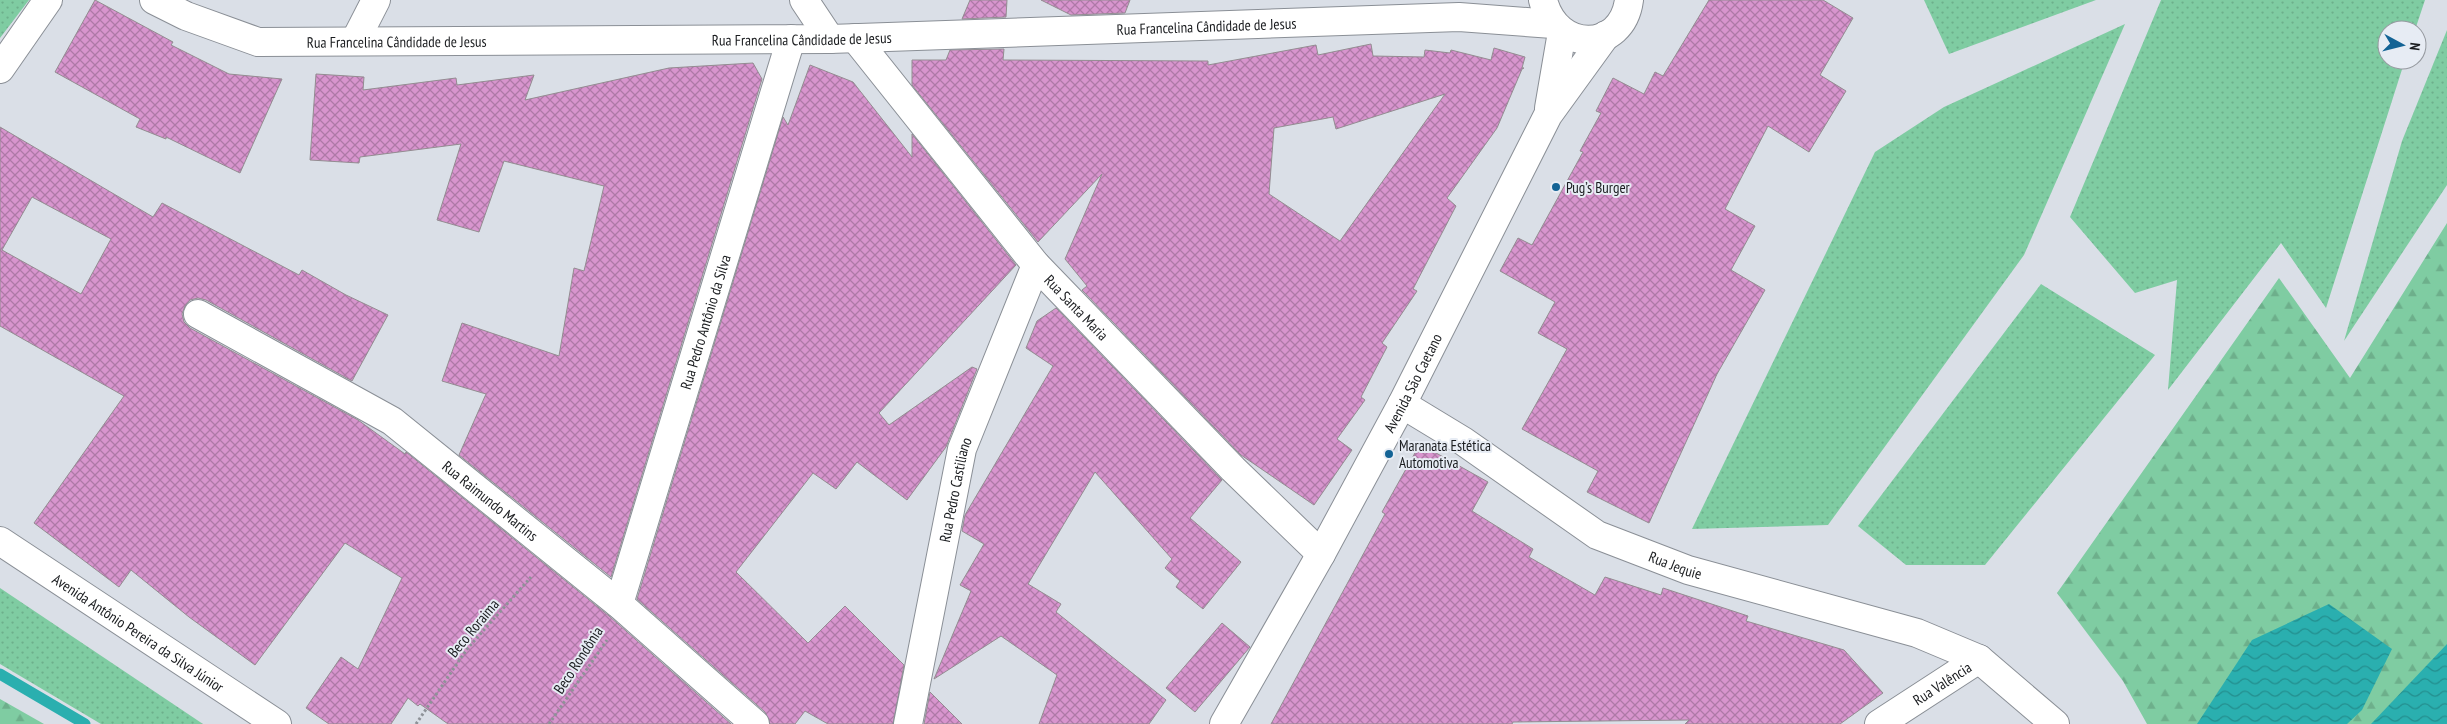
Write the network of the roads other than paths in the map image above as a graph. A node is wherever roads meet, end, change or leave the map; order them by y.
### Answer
1 (48, 0) edge
2 (154, 0) edge
3 (376, 0) edge
4 (804, 0) edge
5 (1412, 0) edge
6 (1496, 0) edge
7 (1630, 3) edge
8 (1446, 18) junction
9 (1553, 19) edge
10 (1606, 35) junction
11 (843, 38) junction
12 (791, 39) junction
13 (355, 42) junction
14 (0, 70) edge
15 (1548, 114) junction
16 (1036, 265) junction
17 (198, 314) dead end
18 (1402, 404) junction
19 (0, 541) edge
20 (1321, 554) junction
21 (619, 604) junction
22 (1979, 659) junction
23 (277, 724) edge
24 (755, 724) edge
25 (908, 724) edge
26 (1224, 724) edge
27 (1879, 724) edge
28 (2055, 724) edge

1 - 14 street
2 - 13 street, Rua Francelina Cândidade de Jesus
3 - 13 street
4 - 11 street, Rua Santa Maria
5 - 8 street
6 - 8 street
7 - 10 street
8 - 9 street, Rua Francelina Cândidade de Jesus
8 - 11 street, Rua Francelina Cândidade de Jesus
9 - 10 street, Rua Francelina Cândidade de Jesus
9 - 15 street
10 - 15 street
11 - 12 street, Rua Francelina Cândidade de Jesus
11 - 16 street, Rua Santa Maria
12 - 13 street, Rua Francelina Cândidade de Jesus
12 - 21 street, Rua Pedro Antônio da Silva
15 - 18 street, Avenida São Caetano
16 - 20 street, Rua Santa Maria
16 - 25 street, Rua Pedro Castiliano
17 - 21 street, Rua Raimundo Martins
18 - 20 street, Avenida São Caetano
18 - 22 street, Rua Jequie
19 - 23 street, Avenida Antônio Pereira da Silva Júnior
20 - 26 street, Avenida São Caetano
21 - 24 street, Rua Raimundo Martins
22 - 27 street, Rua Valência
22 - 28 street, Rua Jequie

